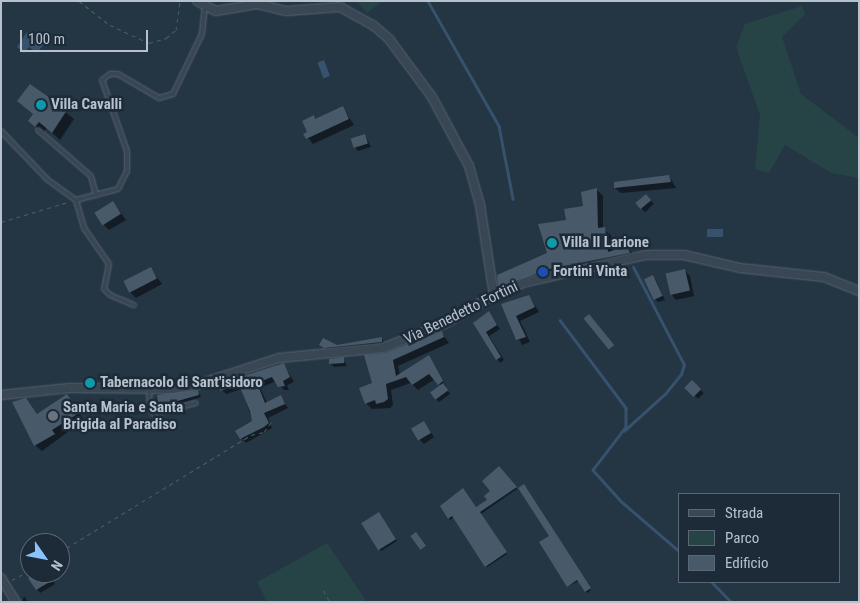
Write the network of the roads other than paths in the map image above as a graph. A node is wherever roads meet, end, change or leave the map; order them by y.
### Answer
1 (197, 1) edge
2 (205, 7) junction
3 (38, 130) dead end
4 (1, 131) edge
5 (96, 195) junction
6 (76, 200) junction
7 (859, 291) edge
8 (494, 295) junction
9 (134, 305) dead end
10 (148, 389) junction
11 (1, 395) edge
12 (196, 403) dead end
13 (3, 581) edge
14 (16, 602) edge

1 - 2 street
2 - 5 lane
2 - 8 street
3 - 5 lane
4 - 6 lane
5 - 6 lane
6 - 9 lane
7 - 8 street, Via Benedetto Fortini
8 - 10 street, Via Benedetto Fortini
10 - 11 street, Via Benedetto Fortini
10 - 12 lane
13 - 14 street

